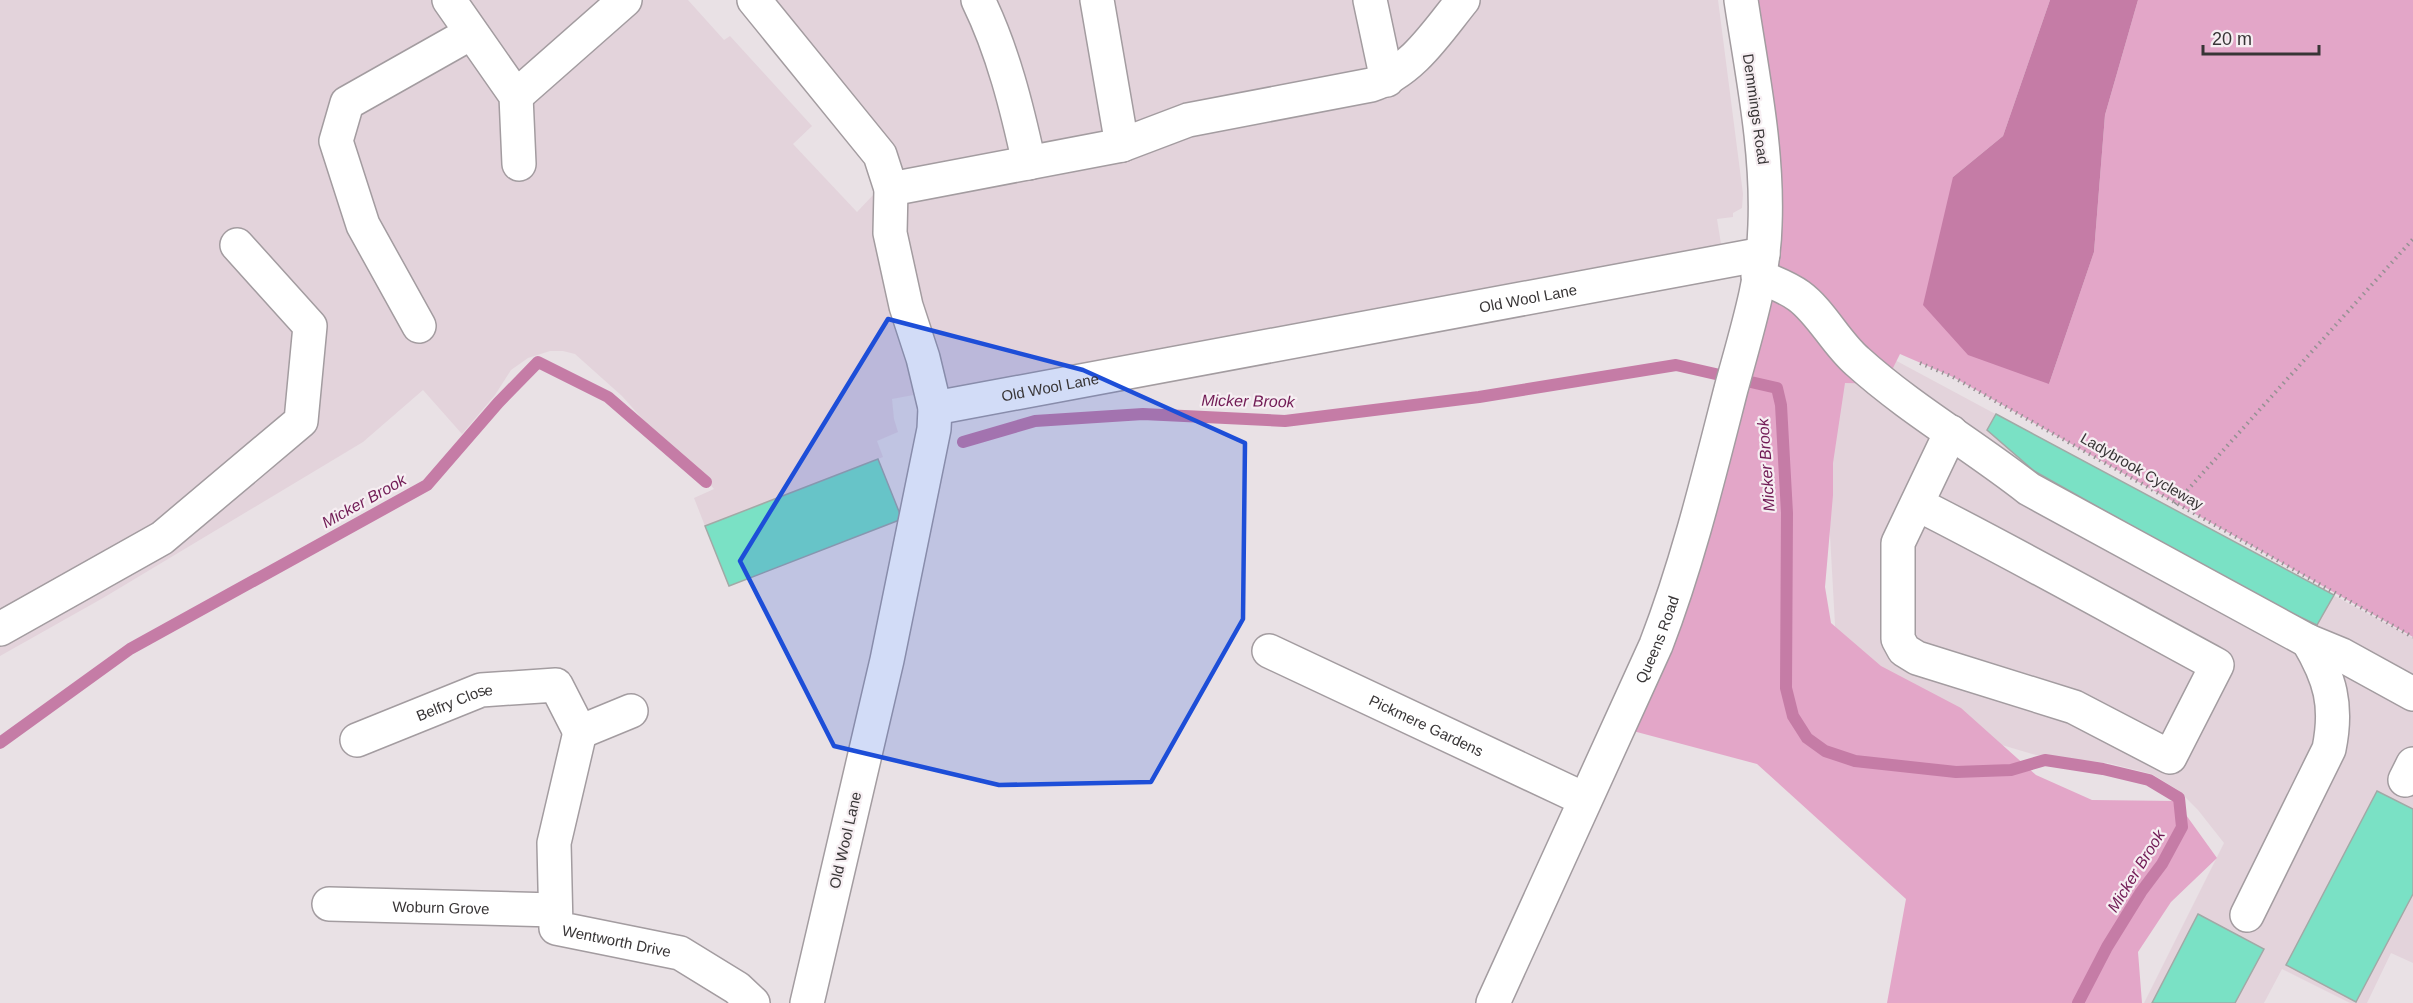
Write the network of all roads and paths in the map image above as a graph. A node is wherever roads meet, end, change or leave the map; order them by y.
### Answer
1 (448, 0) edge
2 (625, 0) edge
3 (754, 0) edge
4 (978, 0) edge
5 (1096, 0) edge
6 (1370, 0) edge
7 (1463, 0) edge
8 (1741, 0) edge
9 (471, 33) junction
10 (1387, 80) junction
11 (516, 96) junction
12 (1122, 145) junction
13 (1029, 163) junction
14 (519, 164) dead end
15 (891, 189) junction
16 (2413, 239) edge
17 (237, 245) dead end
18 (1760, 265) junction
19 (419, 326) dead end
20 (1910, 358) dead end
21 (932, 431) junction
22 (1951, 432) junction
23 (1917, 504) junction
24 (2175, 504) junction
25 (0, 629) edge
26 (2413, 637) edge
27 (2308, 641) junction
28 (1269, 651) dead end
29 (2413, 694) edge
30 (631, 711) dead end
31 (580, 732) junction
32 (357, 740) dead end
33 (1584, 799) junction
34 (329, 904) dead end
35 (555, 910) junction
36 (2247, 915) dead end
37 (753, 1003) edge
38 (807, 1003) edge
39 (1493, 1003) edge

1 - 9 street
2 - 11 street
3 - 15 street
4 - 13 street
5 - 12 street
6 - 10 street
7 - 10 street
8 - 18 street, Demmings Road
9 - 11 street
9 - 19 street
10 - 12 street
11 - 14 street
12 - 13 street
13 - 15 street
15 - 21 street
16 - 24 path
17 - 25 street
18 - 21 street, Old Wool Lane
18 - 22 street
18 - 33 street, Queens Road
20 - 24 path, Ladybrook Cycleway
21 - 38 street, Old Wool Lane
22 - 23 street
22 - 27 street
23 - 23 street
24 - 26 path, Ladybrook Cycleway
27 - 29 street
27 - 36 street
28 - 33 street, Pickmere Gardens
30 - 31 street
31 - 32 street, Belfry Close
31 - 35 street, Wentworth Drive
33 - 39 street, Queens Road
34 - 35 street, Woburn Grove
35 - 37 street, Wentworth Drive

